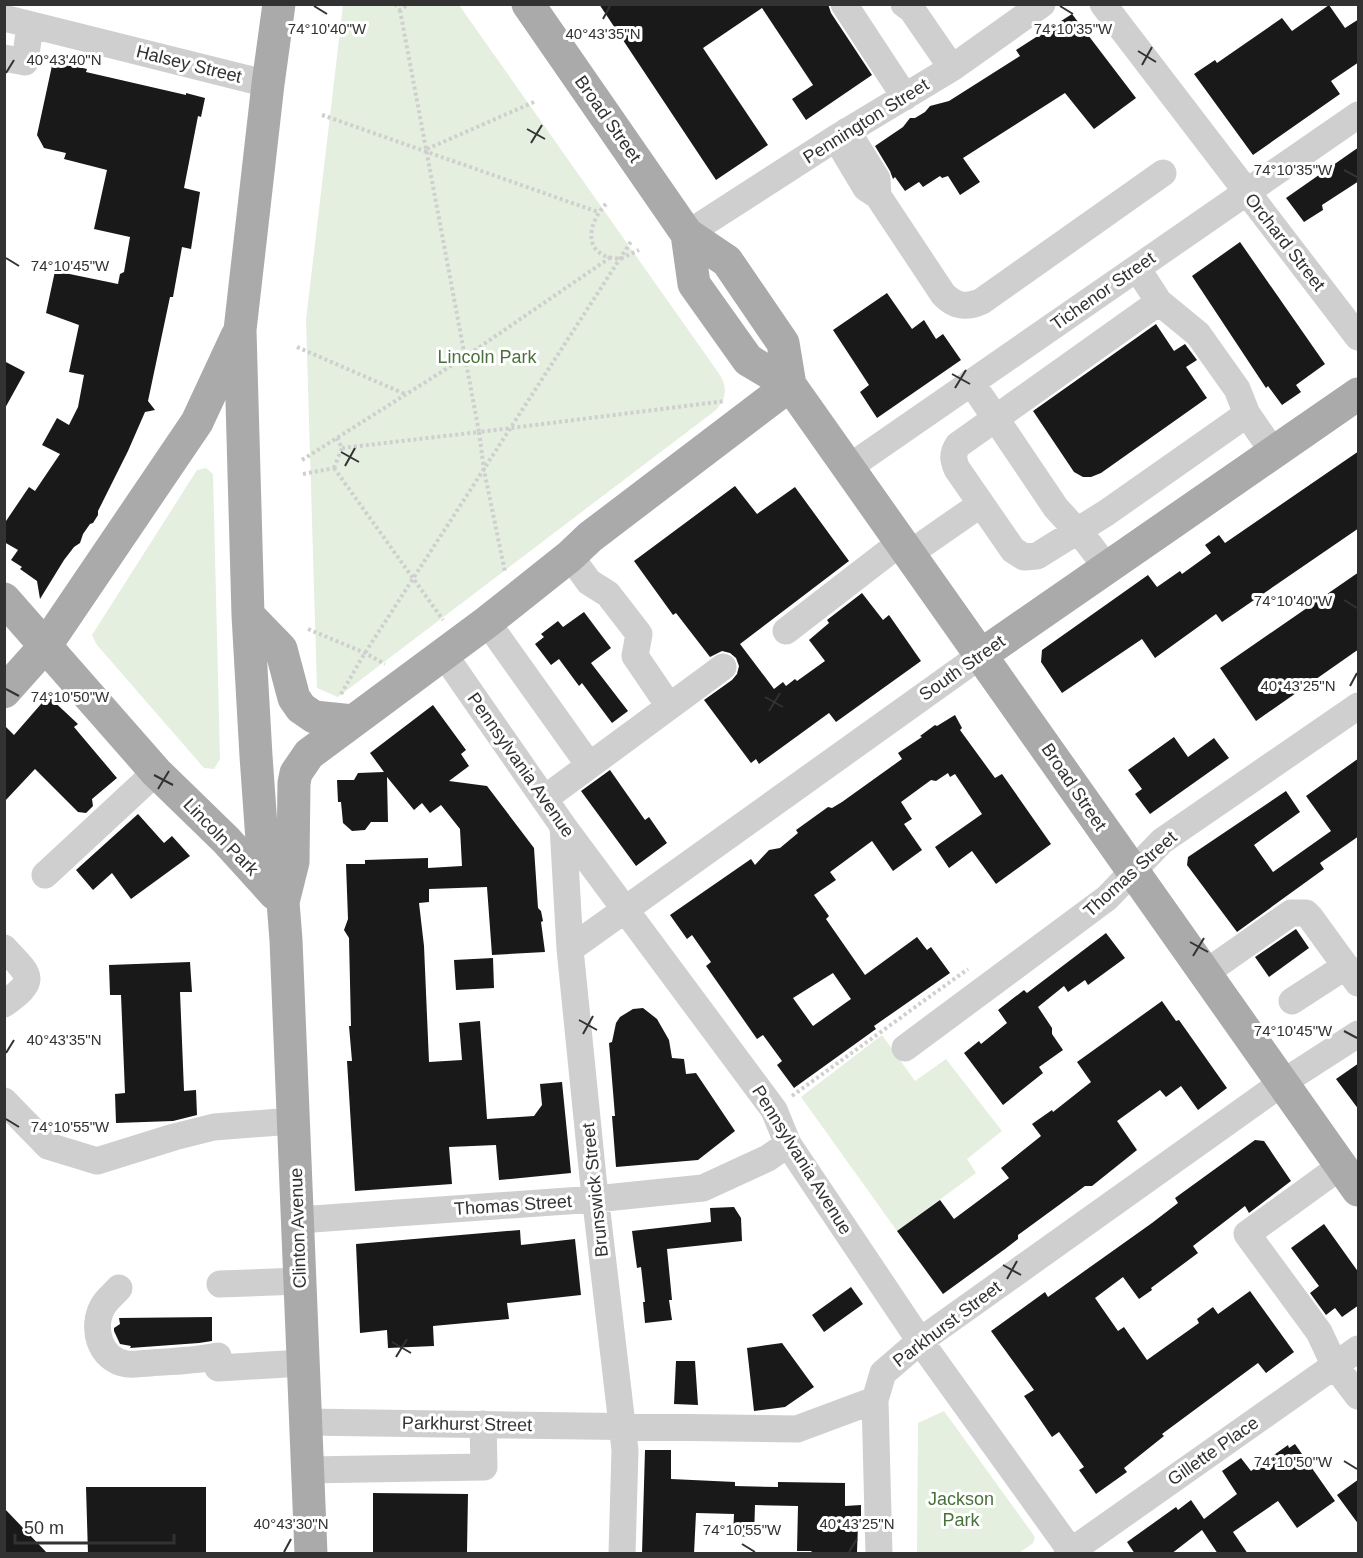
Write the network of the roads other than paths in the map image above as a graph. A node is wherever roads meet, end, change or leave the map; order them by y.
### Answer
1 (279, 4) edge
2 (528, 4) edge
3 (844, 4) edge
4 (1042, 4) edge
5 (1103, 4) edge
6 (912, 6) edge
7 (17, 21) edge
8 (4, 58) edge
9 (952, 69) junction
10 (268, 84) junction
11 (905, 97) junction
12 (1359, 115) edge
13 (842, 135) junction
14 (1163, 173) dead end
15 (1246, 192) junction
16 (687, 234) junction
17 (1137, 268) junction
18 (1159, 302) junction
19 (240, 330) junction
20 (1359, 337) edge
21 (971, 382) junction
22 (790, 385) junction
23 (1359, 394) edge
24 (1247, 414) junction
25 (996, 418) junction
26 (1274, 453) junction
27 (848, 468) junction
28 (986, 511) junction
29 (1077, 531) junction
30 (909, 555) junction
31 (570, 556) junction
32 (1107, 568) junction
33 (4, 599) edge
34 (248, 615) junction
35 (487, 622) junction
36 (786, 632) dead end
37 (46, 645) junction
38 (443, 653) junction
39 (981, 655) junction
40 (723, 667) dead end
41 (4, 692) edge
42 (669, 706) junction
43 (1359, 706) edge
44 (346, 708) junction
45 (589, 765) junction
46 (156, 772) junction
47 (544, 799) junction
48 (562, 826) junction
49 (1132, 872) junction
50 (45, 875) dead end
51 (283, 902) junction
52 (625, 910) junction
53 (4, 948) edge
54 (570, 949) junction
55 (1204, 974) junction
56 (1352, 975) edge
57 (1292, 1002) dead end
58 (4, 1004) edge
59 (1359, 1034) edge
60 (905, 1048) dead end
61 (1282, 1083) junction
62 (4, 1101) edge
63 (293, 1121) junction
64 (788, 1144) junction
65 (1350, 1178) edge
66 (595, 1199) junction
67 (299, 1220) junction
68 (300, 1281) junction
69 (220, 1284) dead end
70 (119, 1288) dead end
71 (920, 1341) junction
72 (1359, 1349) edge
73 (303, 1363) junction
74 (1335, 1366) junction
75 (1359, 1396) edge
76 (875, 1400) junction
77 (305, 1422) junction
78 (483, 1424) junction
79 (621, 1425) junction
80 (308, 1470) junction
81 (1071, 1553) edge
82 (311, 1554) edge
83 (622, 1554) edge
84 (879, 1554) edge

1 - 10 main road, Lincoln Park
2 - 16 main road, Broad Street
3 - 11 street
4 - 9 street, Pennington Street
5 - 15 street, Orchard Street
6 - 9 street
7 - 8 street
7 - 10 street, Halsey Street
9 - 11 street, Pennington Street
10 - 19 main road, Lincoln Park
11 - 13 street, Pennington Street
12 - 15 street, Tichenor Street
13 - 14 street
13 - 16 street, Pennington Street
15 - 17 street, Tichenor Street
15 - 20 street, Orchard Street
16 - 22 main road, Broad Street
17 - 18 street
17 - 21 street, Tichenor Street
18 - 24 street
18 - 25 street
19 - 34 main road, Lincoln Park
19 - 37 main road, Lincoln Park
21 - 25 street
21 - 27 street, Tichenor Street
22 - 27 main road, Broad Street
22 - 31 main road
23 - 26 main road, South Street
24 - 26 street
24 - 29 street
25 - 28 street
25 - 29 street
26 - 32 main road, South Street
27 - 30 main road, Broad Street
28 - 29 street
28 - 30 street
29 - 32 street
30 - 36 street
30 - 39 main road, Broad Street
31 - 35 main road
31 - 42 street
32 - 39 main road, South Street
33 - 37 main road
34 - 44 main road
34 - 51 main road, Lincoln Park
35 - 38 main road
35 - 45 street
37 - 41 main road
37 - 46 main road, Lincoln Park
38 - 44 main road
38 - 47 street, Pennsylvania Avenue
39 - 49 main road, Broad Street
39 - 52 street, South Street
40 - 42 street
42 - 45 street
43 - 49 street, Thomas Street
44 - 51 main road
45 - 47 street
46 - 50 street
46 - 51 main road, Lincoln Park
47 - 48 street, Pennsylvania Avenue
48 - 52 street, Pennsylvania Avenue
48 - 54 street, Brunswick Street
49 - 55 main road, Broad Street
49 - 60 street, Thomas Street
51 - 63 main road, Clinton Avenue
52 - 54 street, South Street
52 - 64 street, Pennsylvania Avenue
53 - 58 street
54 - 66 street, Brunswick Street
55 - 56 street
55 - 61 main road, Broad Street
56 - 57 street
59 - 61 street, Parkhurst Street
61 - 65 main road, Broad Street
61 - 71 street, Parkhurst Street
62 - 63 street
63 - 67 main road, Clinton Avenue
64 - 66 street, Thomas Street
64 - 71 street, Pennsylvania Avenue
65 - 74 street
66 - 67 street, Thomas Street
66 - 79 street, Brunswick Street
67 - 68 main road, Clinton Avenue
68 - 69 street
68 - 73 main road, Clinton Avenue
70 - 73 street
71 - 76 street, Parkhurst Street
71 - 81 street, Pennsylvania Avenue
72 - 74 street, Gillette Place
73 - 77 main road, Clinton Avenue
74 - 75 street
74 - 81 street, Gillette Place
76 - 79 street, Parkhurst Street
76 - 84 street
77 - 78 street, Parkhurst Street
77 - 80 main road, Clinton Avenue
78 - 79 street, Parkhurst Street
78 - 80 street
79 - 83 street, Brunswick Street
80 - 82 main road, Clinton Avenue

